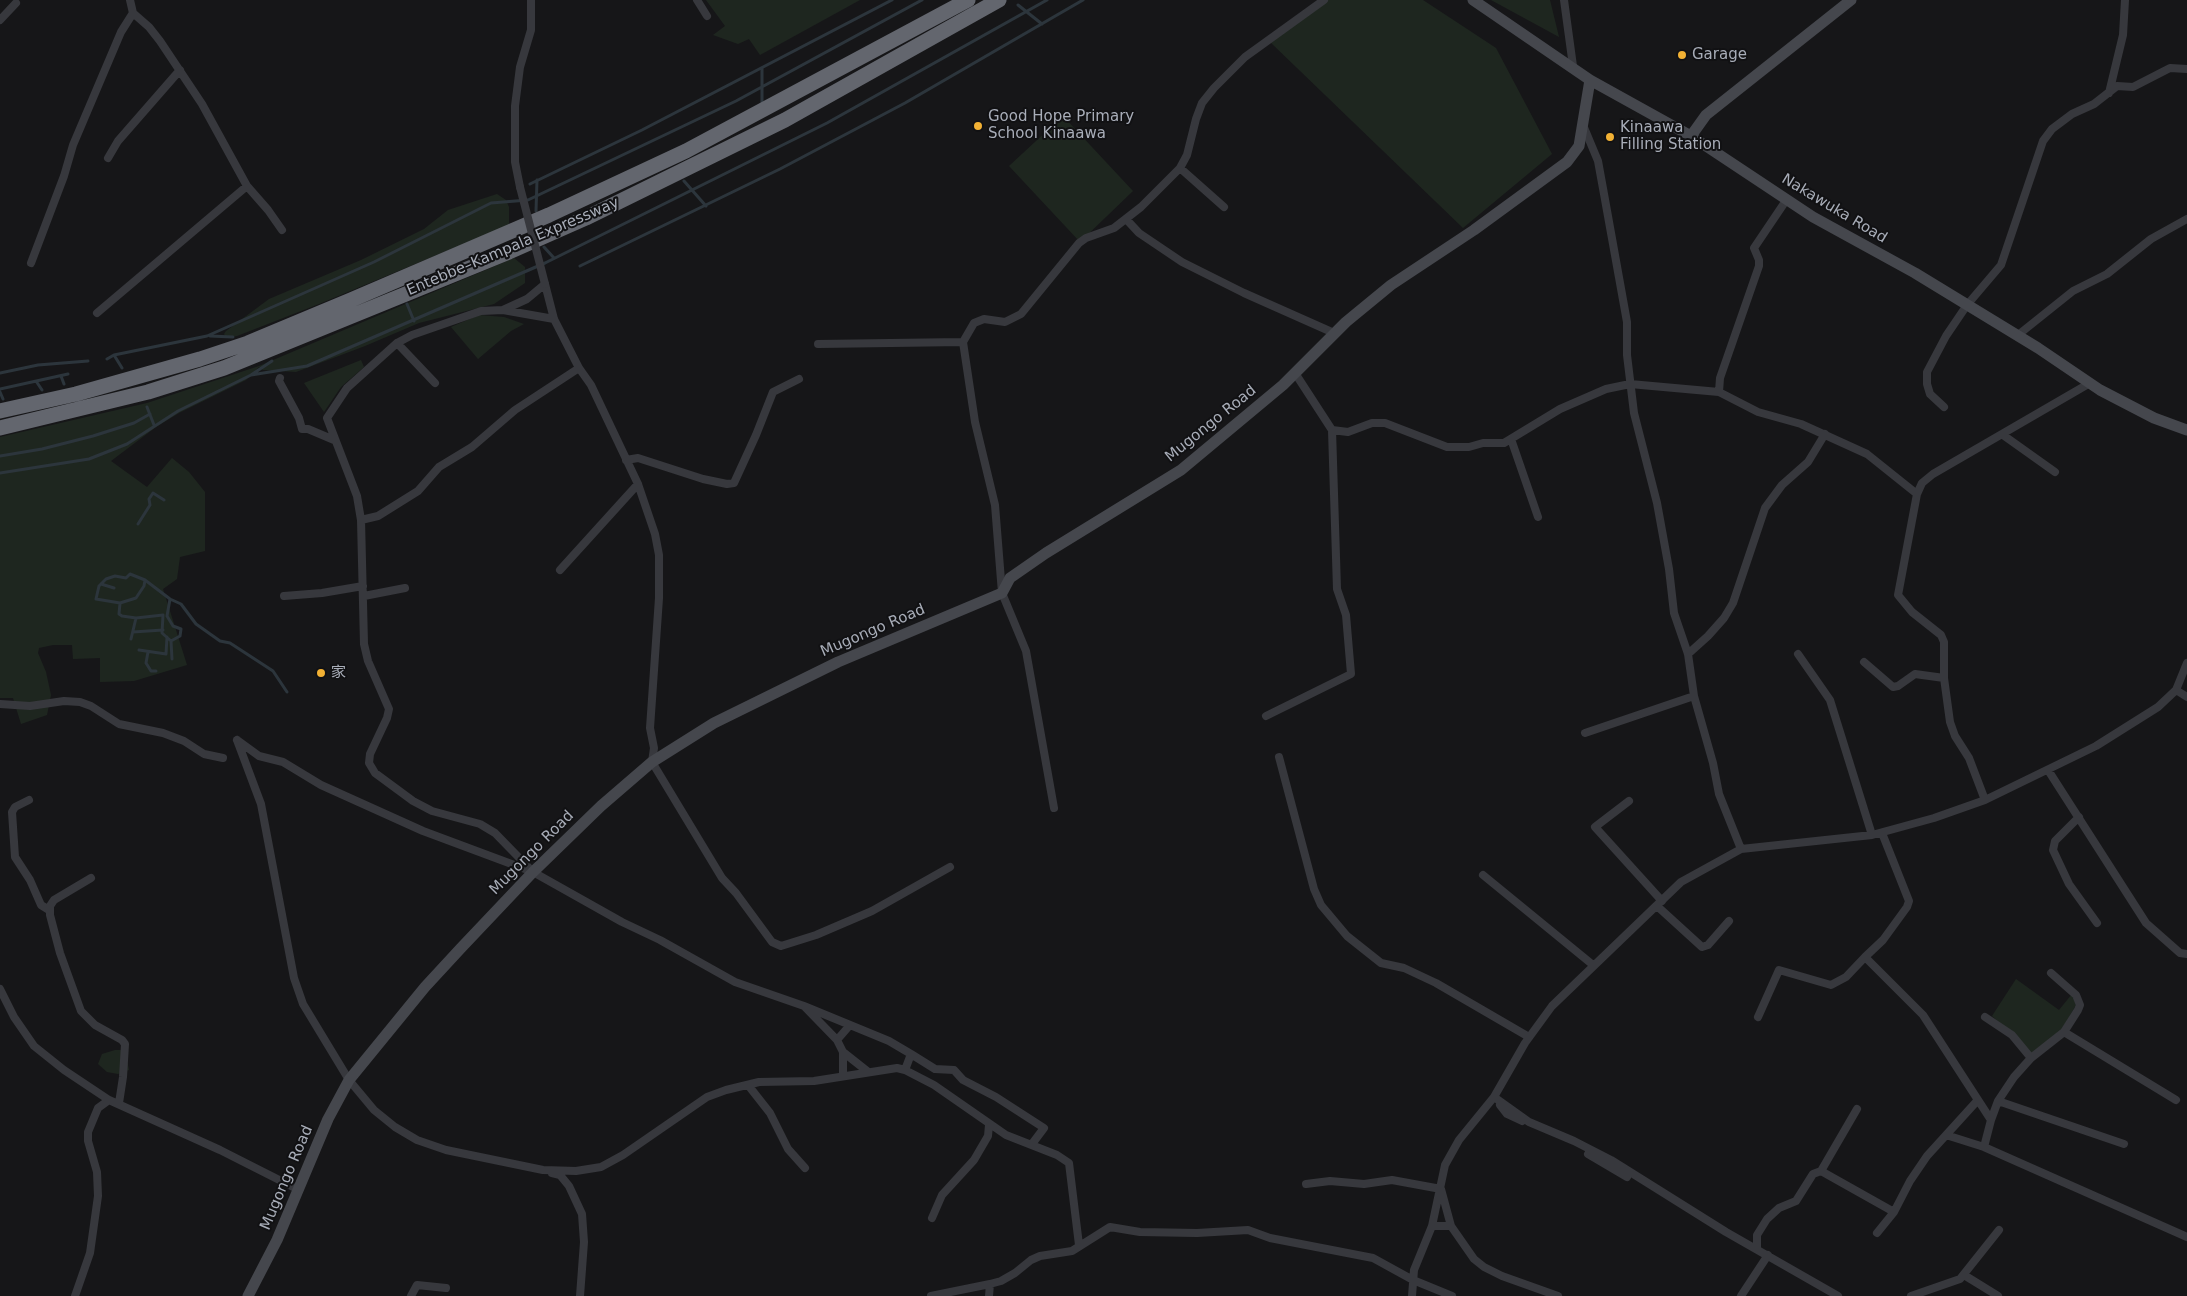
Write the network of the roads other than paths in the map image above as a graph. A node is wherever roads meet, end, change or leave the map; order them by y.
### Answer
1 (130, 0) edge
2 (531, 0) edge
3 (697, 0) edge
4 (968, 0) edge
5 (999, 0) edge
6 (1324, 0) edge
7 (1474, 0) edge
8 (1564, 0) edge
9 (1851, 0) edge
10 (2125, 0) edge
11 (16, 3) dead end
12 (133, 13) junction
13 (707, 16) dead end
14 (0, 20) edge
15 (1573, 66) junction
16 (2187, 69) edge
17 (180, 70) junction
18 (1590, 80) junction
19 (2109, 93) junction
20 (1583, 125) junction
21 (1691, 136) junction
22 (108, 158) dead end
23 (1180, 168) junction
24 (246, 186) junction
25 (1787, 199) junction
26 (1224, 207) dead end
27 (1126, 219) junction
28 (2187, 219) edge
29 (282, 230) dead end
30 (31, 263) dead end
31 (545, 284) junction
32 (1967, 305) junction
33 (504, 310) junction
34 (98, 313) dead end
35 (554, 319) junction
36 (1334, 333) junction
37 (2018, 336) junction
38 (964, 342) junction
39 (397, 343) junction
40 (818, 344) dead end
41 (579, 368) junction
42 (1295, 373) junction
43 (280, 378) dead end
44 (799, 379) dead end
45 (435, 383) dead end
46 (2090, 383) junction
47 (1630, 384) junction
48 (1719, 392) junction
49 (1944, 406) dead end
50 (0, 411) edge
51 (0, 428) edge
52 (1332, 430) junction
53 (2187, 430) edge
54 (1825, 434) junction
55 (2004, 435) junction
56 (1511, 439) junction
57 (334, 440) junction
58 (626, 460) junction
59 (2054, 472) dead end
60 (638, 484) junction
61 (1917, 494) junction
62 (1538, 516) dead end
63 (361, 520) junction
64 (560, 570) dead end
65 (363, 586) junction
66 (405, 588) dead end
67 (1002, 593) junction
68 (284, 596) dead end
69 (364, 596) junction
70 (1688, 654) junction
71 (1798, 654) dead end
72 (1864, 662) dead end
73 (2187, 663) edge
74 (1944, 678) junction
75 (2176, 690) junction
76 (1694, 696) junction
77 (2187, 697) edge
78 (0, 704) edge
79 (1266, 716) dead end
80 (1585, 733) dead end
81 (1279, 757) dead end
82 (222, 758) dead end
83 (652, 762) junction
84 (2048, 770) junction
85 (29, 800) dead end
86 (1985, 800) junction
87 (1629, 801) dead end
88 (1054, 808) dead end
89 (2079, 817) junction
90 (1882, 833) junction
91 (1872, 835) junction
92 (1740, 849) junction
93 (950, 867) dead end
94 (534, 872) junction
95 (1483, 875) dead end
96 (91, 878) dead end
97 (1659, 904) junction
98 (49, 910) junction
99 (1729, 922) dead end
100 (2096, 923) dead end
101 (2187, 954) edge
102 (1866, 957) junction
103 (1593, 965) junction
104 (2051, 973) dead end
105 (0, 989) edge
106 (804, 1006) junction
107 (1985, 1016) dead end
108 (1758, 1017) dead end
109 (850, 1025) junction
110 (2064, 1032) junction
111 (1529, 1037) junction
112 (837, 1040) junction
113 (843, 1052) junction
114 (911, 1054) junction
115 (2032, 1058) junction
116 (905, 1070) junction
117 (867, 1071) junction
118 (842, 1076) junction
119 (349, 1080) junction
120 (748, 1085) junction
121 (1494, 1097) junction
122 (109, 1100) junction
123 (2176, 1100) dead end
124 (1977, 1101) junction
125 (1998, 1101) junction
126 (118, 1103) junction
127 (1857, 1108) dead end
128 (1991, 1120) junction
129 (989, 1125) junction
130 (1946, 1136) junction
131 (1032, 1144) junction
132 (2124, 1144) dead end
133 (1984, 1148) junction
134 (805, 1168) dead end
135 (543, 1170) junction
136 (1821, 1171) junction
137 (1627, 1177) dead end
138 (1306, 1184) dead end
139 (1441, 1189) junction
140 (299, 1190) junction
141 (1894, 1212) junction
142 (932, 1218) dead end
143 (1432, 1226) junction
144 (1451, 1226) junction
145 (1999, 1230) dead end
146 (1877, 1233) dead end
147 (2187, 1237) edge
148 (1079, 1245) junction
149 (1757, 1249) junction
150 (1768, 1255) junction
151 (1964, 1275) junction
152 (1412, 1280) junction
153 (990, 1284) junction
154 (446, 1288) dead end
155 (76, 1296) edge
156 (248, 1296) edge
157 (411, 1296) edge
158 (580, 1296) edge
159 (931, 1296) edge
160 (989, 1296) edge
161 (1412, 1296) edge
162 (1452, 1296) edge
163 (1558, 1296) edge
164 (1741, 1296) edge
165 (1838, 1296) edge
166 (1911, 1296) edge
167 (1998, 1296) edge

1 - 12 street
2 - 31 street, bridge
3 - 13 street
4 - 50 highway, Entebbe–Kampala Expressway
5 - 51 highway, Entebbe–Kampala Expressway
6 - 23 street
7 - 15 street, Nakawuka Road
8 - 15 street
9 - 21 street
10 - 19 street
11 - 14 street
12 - 17 street
12 - 30 street
15 - 18 street, Nakawuka Road
16 - 19 street
17 - 22 street
17 - 24 street
18 - 20 street, Mugongo Road
18 - 21 street, Nakawuka Road
19 - 32 street
20 - 36 street, Mugongo Road
20 - 47 street
21 - 25 street, Nakawuka Road
23 - 26 street
23 - 27 street
24 - 29 street
24 - 34 street
25 - 32 street, Nakawuka Road
25 - 48 street
27 - 36 street
27 - 38 street
28 - 37 street
31 - 33 street
31 - 35 street
32 - 37 street, Nakawuka Road
32 - 49 street
33 - 35 street
33 - 39 street
35 - 41 street
36 - 42 street, Mugongo Road
37 - 46 street, Nakawuka Road
38 - 40 street
38 - 67 street
39 - 45 street
39 - 57 street
41 - 58 street
41 - 63 street
42 - 52 street
42 - 67 street, Mugongo Road
43 - 57 street
44 - 58 street
46 - 53 street, Nakawuka Road
46 - 55 street
47 - 48 street
47 - 56 street
47 - 70 street
48 - 54 street
52 - 56 street
52 - 79 street
54 - 61 street
54 - 70 street
55 - 59 street
55 - 61 street
56 - 62 street
57 - 63 street
58 - 60 street
60 - 64 street
60 - 83 street
61 - 74 street
63 - 65 street
65 - 68 street
65 - 69 street
66 - 69 street
67 - 83 street, Mugongo Road
67 - 88 street
69 - 94 street
70 - 76 street
71 - 91 street
72 - 74 street
73 - 75 street
74 - 86 street
75 - 77 street
75 - 84 street
76 - 80 street
76 - 92 street
78 - 82 street
81 - 111 street
83 - 93 street
83 - 94 street, Mugongo Road
84 - 86 street
84 - 89 street
85 - 98 street
86 - 90 street
87 - 97 street
89 - 100 street
89 - 101 street
90 - 91 street
90 - 102 street
91 - 92 street
92 - 97 street
94 - 106 street
94 - 119 street, Mugongo Road
94 - 119 street
95 - 103 street
96 - 98 street
97 - 99 street
97 - 103 street
98 - 126 street
102 - 108 street
102 - 124 street
103 - 111 street
104 - 110 street
105 - 122 street
106 - 109 street
106 - 112 street
107 - 115 street
109 - 112 street
109 - 114 street
110 - 115 street
110 - 123 street
111 - 121 street
112 - 113 street
113 - 117 street
113 - 118 street
114 - 116 street
114 - 131 street
115 - 125 street
116 - 117 street
116 - 129 street
117 - 118 street
118 - 120 street
119 - 135 street
119 - 140 street, Mugongo Road
120 - 134 street
120 - 135 street
121 - 137 street
121 - 139 street
121 - 149 street
122 - 126 street
122 - 155 street
124 - 128 street
124 - 130 street
125 - 128 street
125 - 132 street
126 - 140 street
127 - 136 street
128 - 133 street
129 - 131 street
129 - 142 street
130 - 133 street
130 - 141 street
131 - 148 street
133 - 147 street
135 - 158 street
136 - 141 street
136 - 149 street
138 - 139 street
139 - 143 street
139 - 144 street
140 - 156 street, Mugongo Road
141 - 146 street
143 - 144 street
143 - 152 street
144 - 163 street
145 - 151 street
148 - 152 street
148 - 153 street
149 - 150 street
150 - 164 street
150 - 165 street
151 - 166 street
151 - 167 street
152 - 161 street
152 - 162 street
153 - 159 street
153 - 160 street
154 - 157 street

